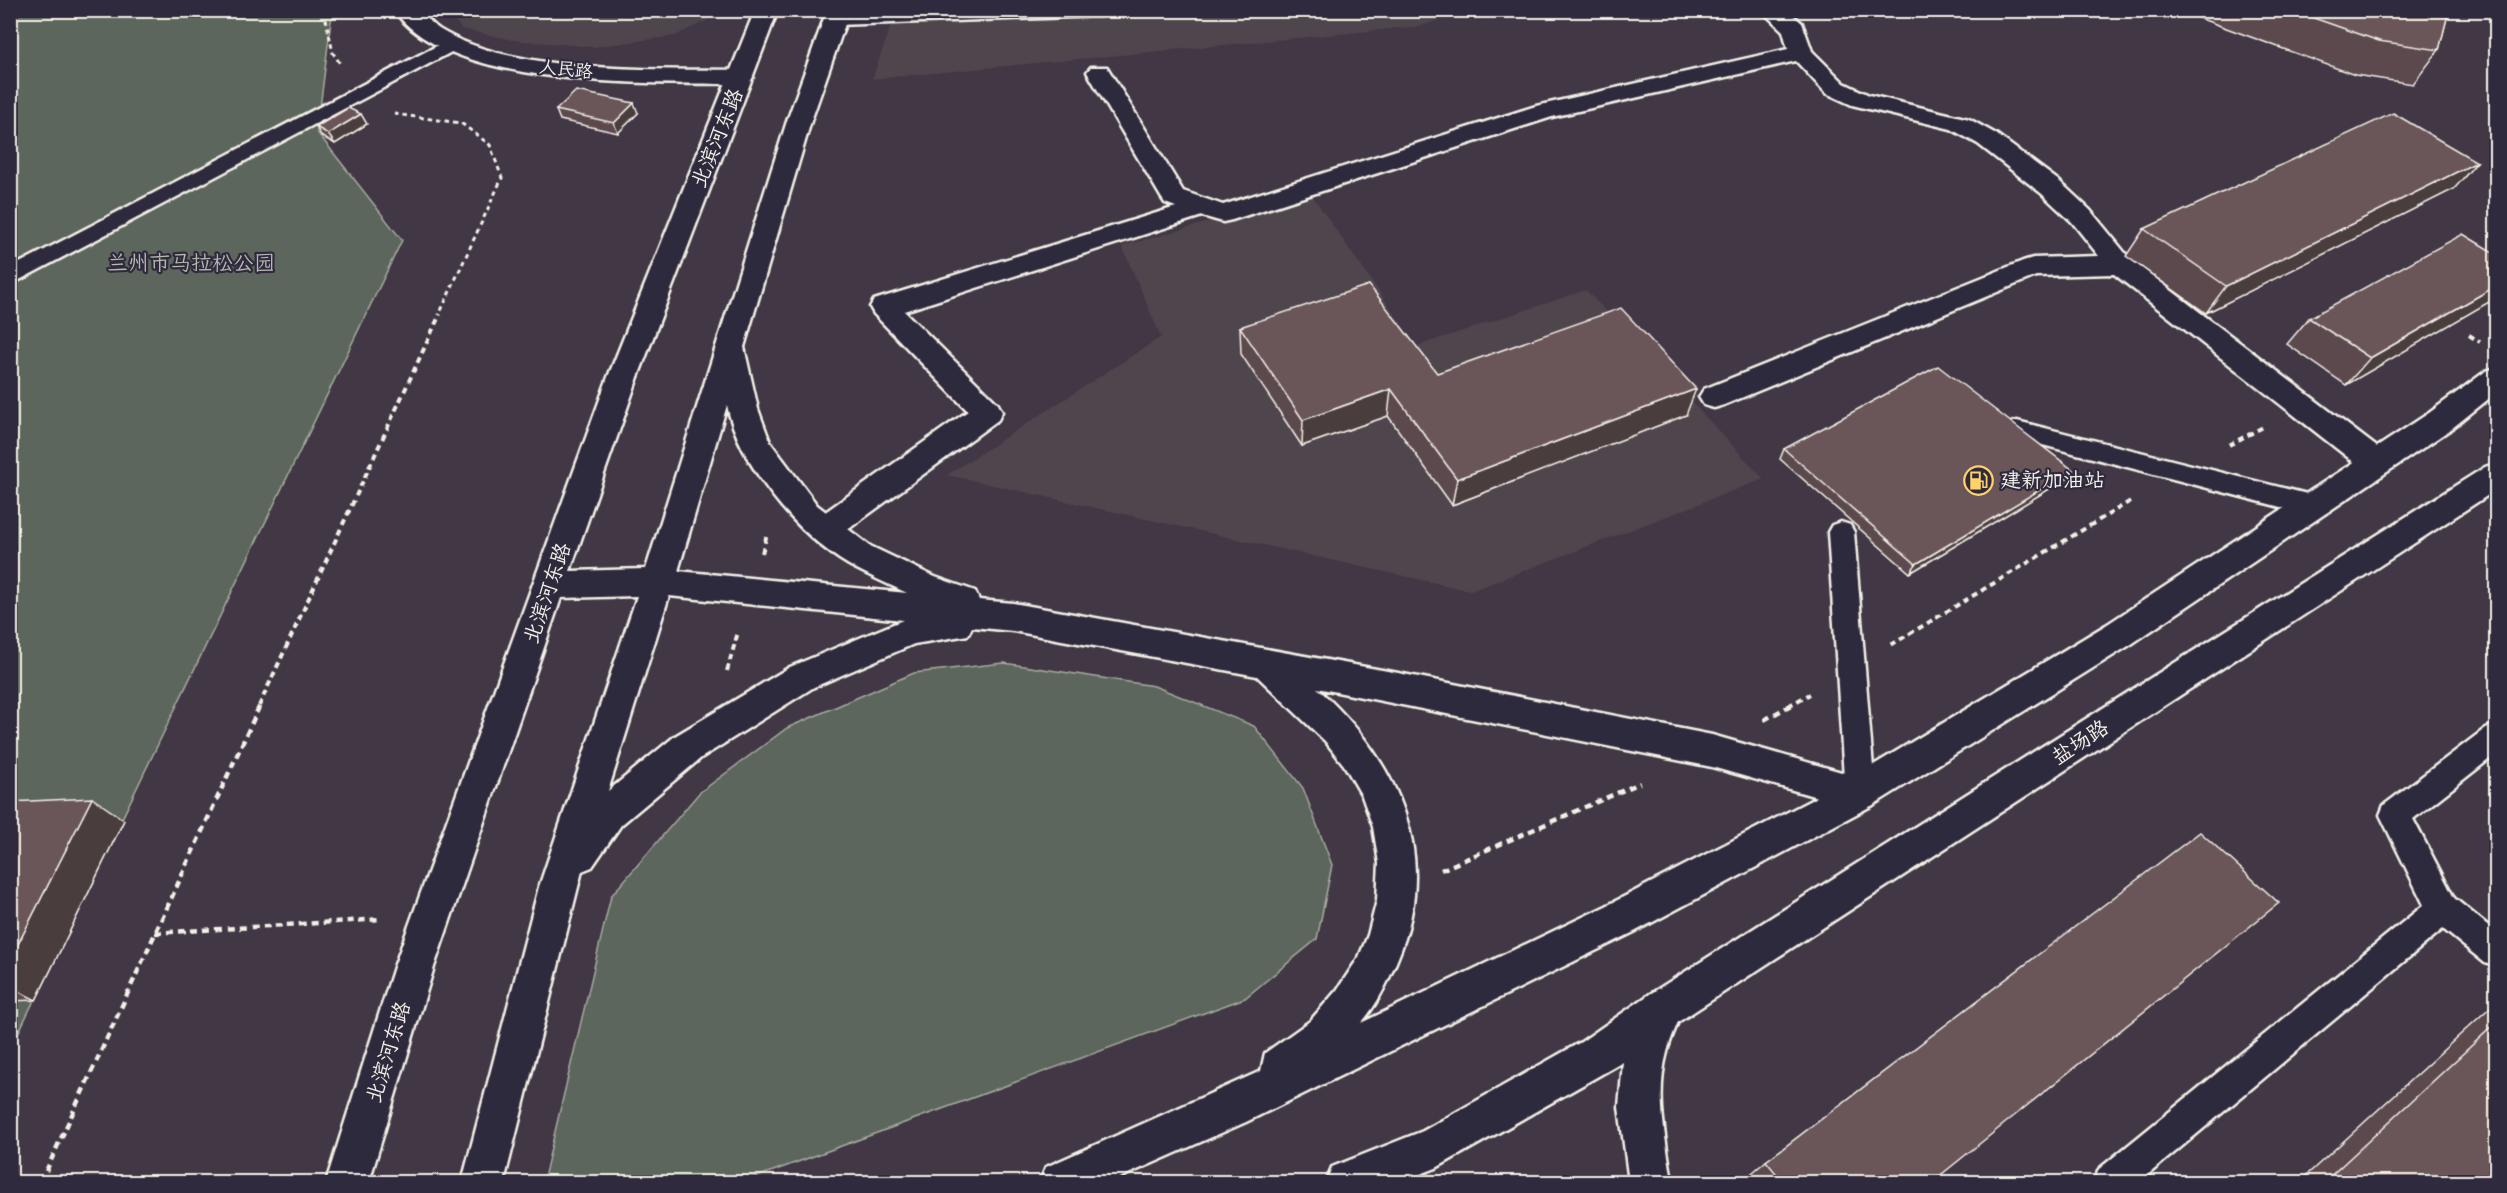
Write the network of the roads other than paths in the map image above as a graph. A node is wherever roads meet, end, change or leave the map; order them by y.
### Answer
1 (405, 10) edge
2 (767, 10) edge
3 (1101, 10) edge
4 (1772, 10) edge
5 (837, 15) edge
6 (452, 44) junction
7 (1801, 53) junction
8 (1099, 72) dead end
9 (741, 77) junction
10 (1203, 207) junction
11 (2120, 265) junction
12 (10, 278) edge
13 (730, 346) junction
14 (2496, 378) edge
15 (1714, 397) dead end
16 (2017, 430) edge
17 (2375, 462) junction
18 (2496, 475) edge
19 (2311, 505) junction
20 (825, 529) junction
21 (1841, 532) dead end
22 (657, 582) junction
23 (550, 585) junction
24 (1013, 617) junction
25 (1270, 667) junction
26 (2496, 736) edge
27 (1860, 793) junction
28 (558, 887) junction
29 (2443, 909) junction
30 (2496, 952) edge
31 (1664, 1008) junction
32 (1180, 1130) junction
33 (347, 1182) edge
34 (483, 1182) edge
35 (1060, 1182) edge
36 (1347, 1182) edge
37 (1651, 1182) edge
38 (2112, 1182) edge

1 - 6 main road, 人民路
2 - 9 main road, 北滨河东路
3 - 5 lane
4 - 7 main road
5 - 13 main road
6 - 9 main road, 人民路
6 - 12 lane
7 - 10 main road
7 - 11 main road
8 - 10 main road
9 - 23 main road, 北滨河东路
10 - 20 main road
11 - 15 main road
11 - 17 main road
13 - 20 main road
13 - 22 main road
14 - 17 main road
16 - 19 lane
17 - 19 main road
18 - 31 main road, 盐场路
19 - 27 main road
20 - 24 main road
21 - 27 lane
22 - 23 main road
22 - 24 main road
22 - 28 main road
23 - 33 main road, 北滨河东路
24 - 25 main road
24 - 28 main road
25 - 27 main road
25 - 32 main road
26 - 29 lane
27 - 32 main road
28 - 34 main road
29 - 30 lane
29 - 38 lane
31 - 36 main road, 盐场路
31 - 37 main road
32 - 35 main road

